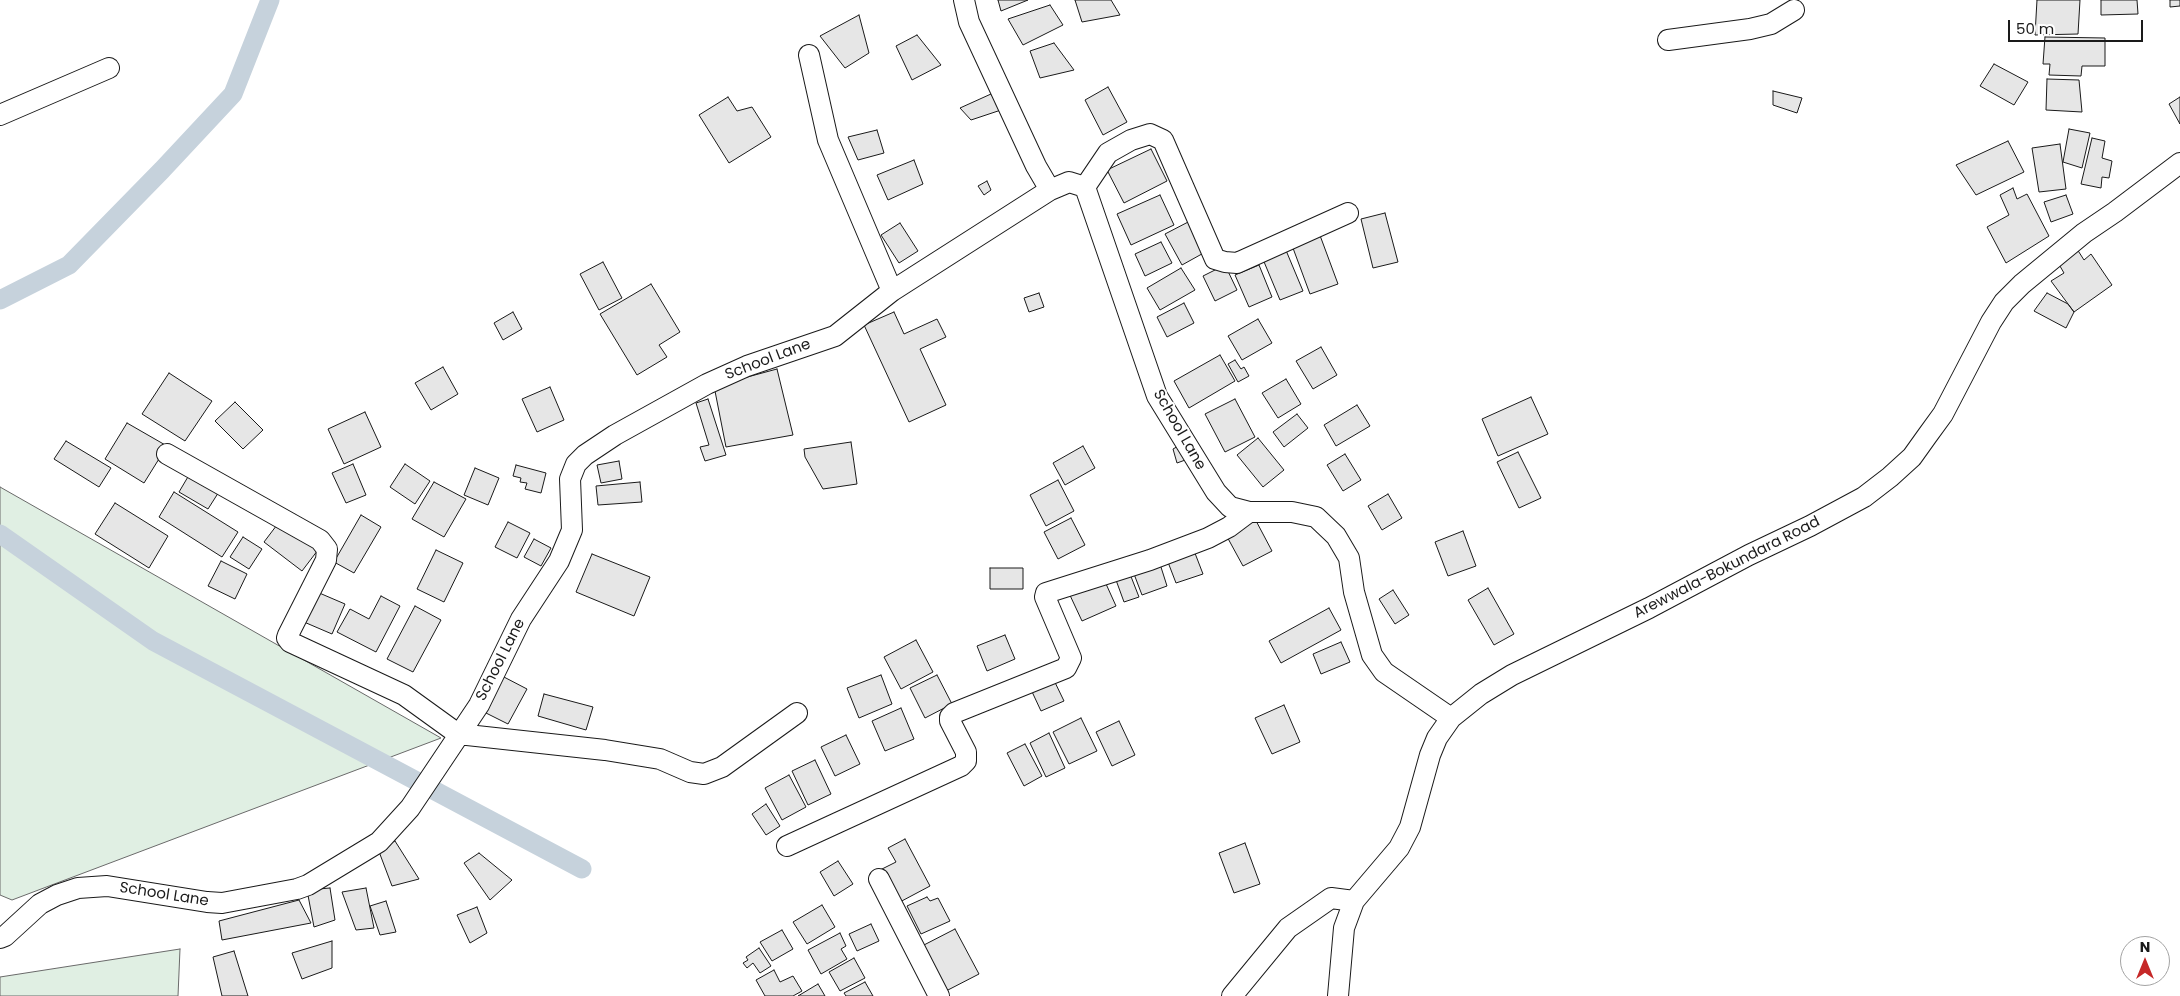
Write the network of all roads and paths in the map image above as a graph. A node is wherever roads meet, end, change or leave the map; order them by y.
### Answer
1 (964, 0) edge
2 (1794, 10) dead end
3 (1668, 40) dead end
4 (809, 55) dead end
5 (109, 68) dead end
6 (0, 115) edge
7 (2180, 163) edge
8 (1085, 187) junction
9 (1050, 190) junction
10 (1348, 213) dead end
11 (892, 290) junction
12 (168, 454) dead end
13 (1249, 512) junction
14 (797, 713) dead end
15 (1451, 718) junction
16 (458, 734) junction
17 (787, 846) dead end
18 (879, 879) dead end
19 (1354, 900) junction
20 (0, 938) edge
21 (938, 996) edge
22 (1232, 996) edge
23 (1338, 996) edge

1 - 9 street
2 - 3 street
4 - 11 street
5 - 6 street
7 - 15 street, Arewwala-Bokundara Road
8 - 9 street, School Lane
8 - 10 street
8 - 13 street, School Lane
9 - 11 street, School Lane
11 - 16 street, School Lane
12 - 16 street
13 - 15 street, School Lane
13 - 17 street
14 - 16 street
15 - 19 street, Arewwala-Bokundara Road
16 - 20 street, School Lane
18 - 21 street
19 - 22 street
19 - 23 street, Arewwala-Bokundara Road

